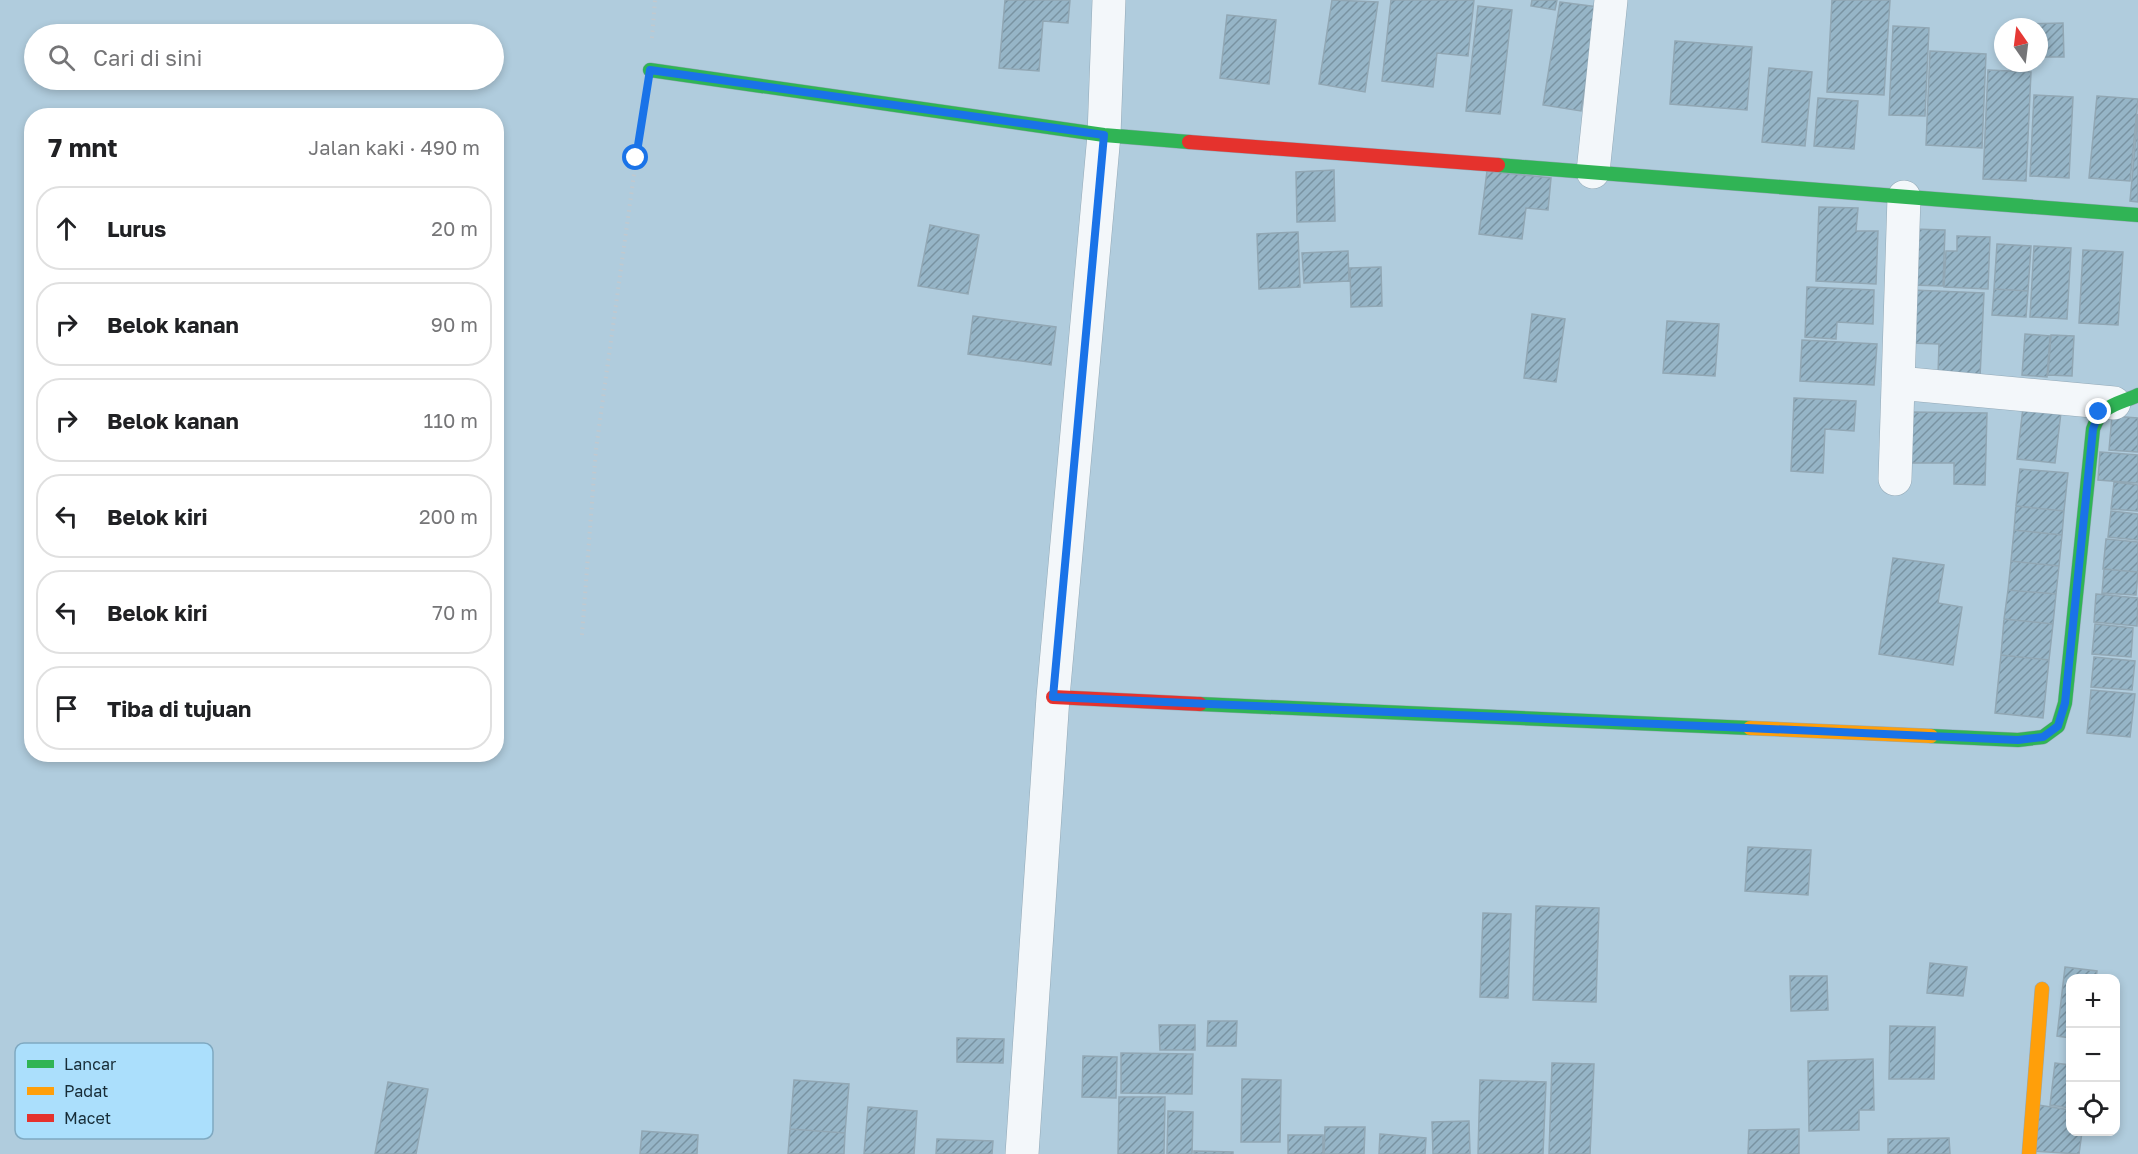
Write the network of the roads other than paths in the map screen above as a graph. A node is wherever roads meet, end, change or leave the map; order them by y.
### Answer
1 (1109, 0) edge
2 (1611, 0) edge
3 (650, 70) road end
4 (1104, 135) junction
5 (1593, 172) junction
6 (1904, 197) junction
7 (2138, 215) edge
8 (1898, 383) junction
9 (2126, 399) edge
10 (1894, 479) dead end
11 (1053, 697) junction
12 (2042, 988) dead end
13 (1022, 1154) edge
14 (2029, 1154) edge

1 - 4 street
2 - 5 street
3 - 4 street
4 - 5 street
4 - 11 street
5 - 6 street
6 - 7 street
6 - 8 street
8 - 9 street
8 - 10 street
9 - 11 street
11 - 13 street
12 - 14 street

